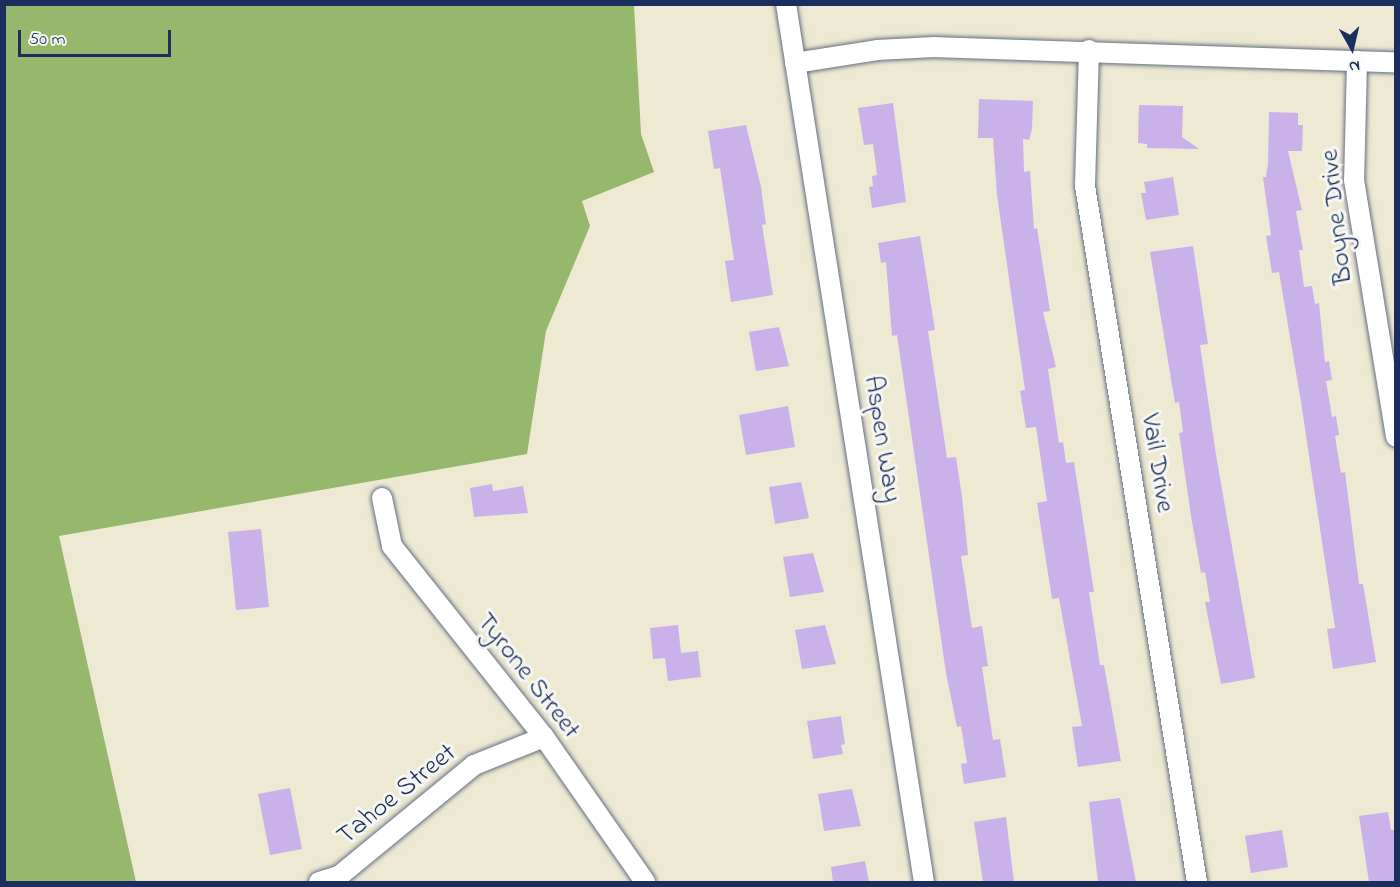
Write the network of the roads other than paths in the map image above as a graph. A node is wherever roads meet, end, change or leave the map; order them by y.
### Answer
1 (786, 4) edge
2 (1089, 50) junction
3 (1357, 61) junction
4 (1395, 62) edge
5 (795, 63) junction
6 (1395, 437) edge
7 (382, 498) dead end
8 (544, 737) junction
9 (318, 882) edge
10 (645, 882) edge
11 (924, 882) edge
12 (1197, 882) edge

1 - 5 street, Aspen Way
2 - 3 street
2 - 5 street
2 - 12 street, Vail Drive
3 - 4 street
3 - 6 street, Boyne Drive
5 - 11 street, Aspen Way
7 - 8 street, Tyrone Street
8 - 9 street, Tahoe Street
8 - 10 street, Tyrone Street

